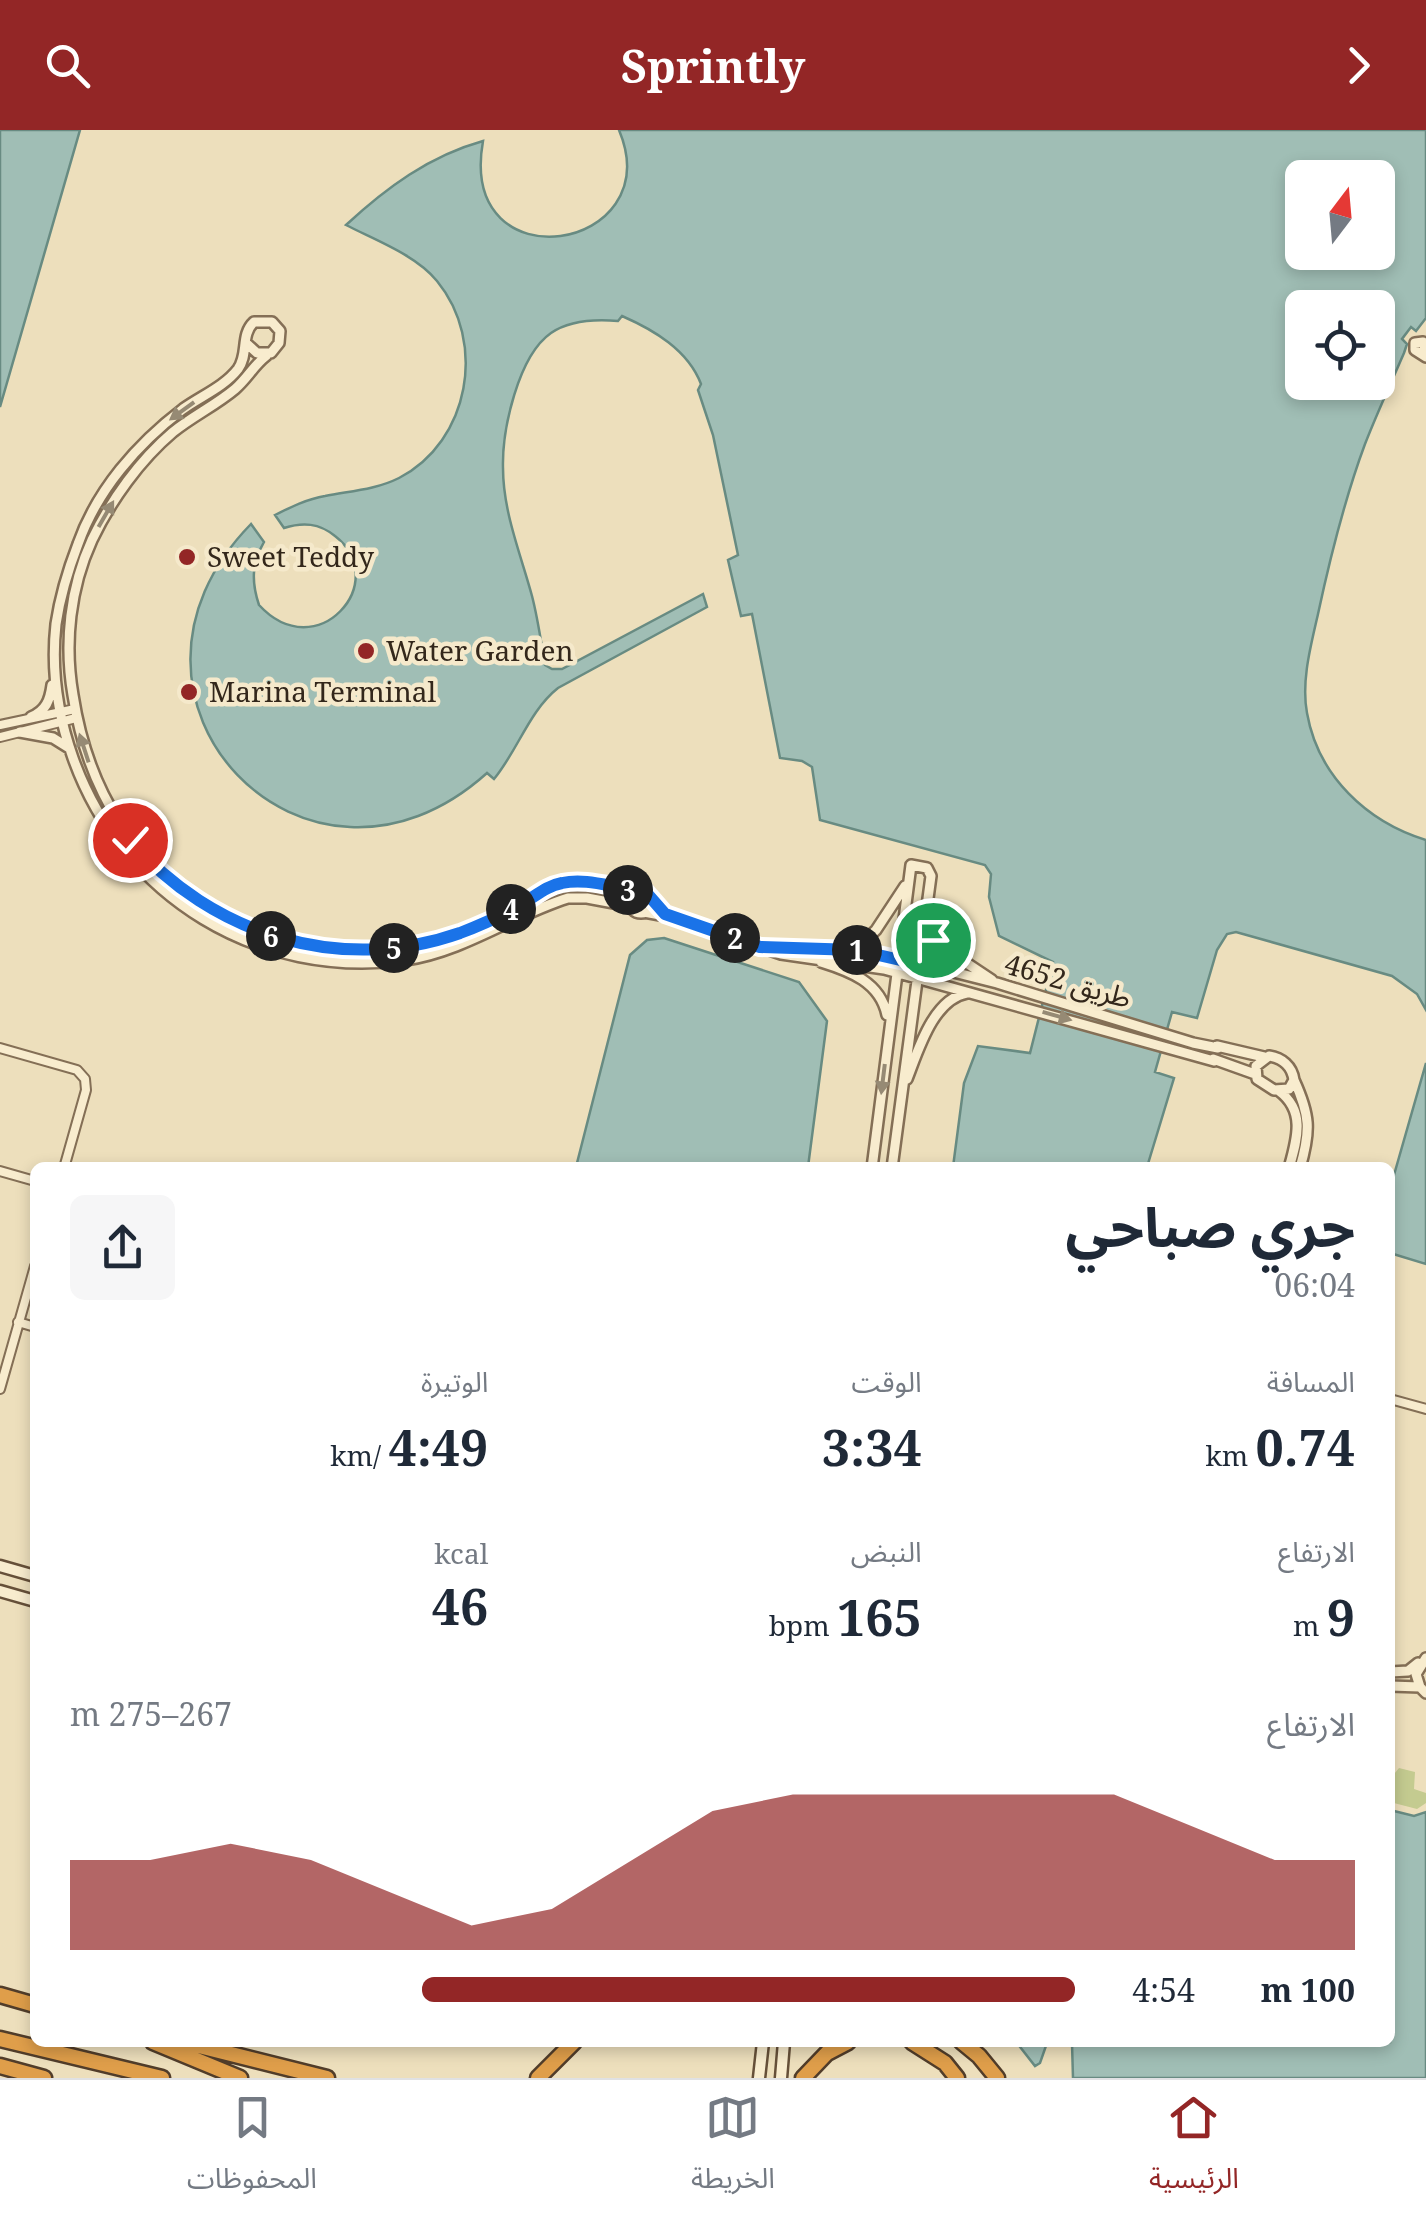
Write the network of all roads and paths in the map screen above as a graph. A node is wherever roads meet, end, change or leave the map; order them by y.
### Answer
1 (246, 344) junction
2 (271, 352) junction
3 (55, 662) junction
4 (76, 714) junction
5 (31, 717) junction
6 (61, 717) junction
7 (0, 725) edge
8 (20, 732) junction
9 (0, 737) edge
10 (70, 748) junction
11 (910, 874) junction
12 (635, 891) junction
13 (653, 903) junction
14 (630, 906) junction
15 (644, 912) junction
16 (670, 917) junction
17 (923, 922) junction
18 (760, 947) junction
19 (856, 950) junction
20 (809, 958) junction
21 (898, 959) junction
22 (918, 964) junction
23 (896, 973) junction
24 (916, 979) junction
25 (998, 984) junction
26 (970, 992) junction
27 (888, 1037) junction
28 (0, 1048) edge
29 (1264, 1058) junction
30 (1256, 1074) junction
31 (1294, 1080) junction
32 (902, 1091) junction
33 (1279, 1091) junction
34 (66, 1162) edge
35 (873, 1162) edge
36 (893, 1162) edge
37 (1290, 1162) edge
38 (1302, 1162) edge
39 (0, 1171) edge
40 (30, 1180) edge
41 (30, 1282) edge
42 (18, 1322) junction
43 (30, 1326) edge
44 (0, 1389) edge
45 (1395, 1400) edge
46 (1426, 1409) edge
47 (3, 1566) edge
48 (30, 1574) edge
49 (0, 1591) edge
50 (30, 1600) edge
51 (1423, 1660) edge
52 (1395, 1672) edge
53 (1395, 1687) edge
54 (1423, 1690) edge
55 (4, 1996) edge
56 (30, 2003) edge
57 (0, 2041) edge
58 (165, 2047) edge
59 (204, 2047) edge
60 (569, 2047) edge
61 (762, 2047) edge
62 (783, 2047) edge
63 (839, 2047) edge
64 (920, 2047) edge
65 (968, 2047) edge
66 (0, 2066) edge
67 (0, 2075) edge
68 (11, 2078) edge
69 (44, 2078) edge
70 (126, 2078) edge
71 (162, 2078) edge
72 (240, 2078) edge
73 (327, 2078) edge
74 (538, 2078) edge
75 (759, 2078) edge
76 (780, 2078) edge
77 (803, 2078) edge
78 (957, 2078) edge
79 (997, 2078) edge

1 - 2 street
1 - 2 street
1 -> 3 street
4 -> 2 street
3 - 5 street
3 - 6 street
4 - 6 street
12 -> 4 street
5 - 6 street
5 - 7 street
6 - 8 street
6 - 10 street
8 - 9 street
8 - 10 street
10 - 14 street
11 - 17 street
11 - 19 street
11 - 21 street
12 - 13 street
12 - 14 street
13 - 15 street
13 - 16 street
14 - 15 street
15 - 16 street
16 - 18 street, طريق 4652
17 - 22 street
17 - 25 street
18 - 19 street, طريق 4652
18 - 20 street, طريق 4652
19 - 21 street, طريق 4652
20 - 23 street, طريق 4652
20 - 27 street
21 - 22 street, طريق 4652
21 - 23 street
22 - 24 street
22 - 25 street, طريق 4652
23 - 24 street, طريق 4652
23 - 27 street
24 - 26 street, طريق 4652
24 - 32 street
25 - 29 street, طريق 4652
26 -> 30 street, طريق 4652
26 - 32 street
27 -> 35 street
28 - 34 street
29 - 30 street
29 - 31 street
30 - 33 street
31 - 33 street
31 - 38 street
32 - 36 street
33 - 37 street
39 - 40 street
41 - 42 street
42 - 43 street
42 - 44 street
45 - 46 street
47 - 48 main road
49 - 50 main road
51 - 52 street
51 - 54 street
53 - 54 street
55 - 56 highway
57 - 70 highway
57 - 71 highway
58 - 72 highway
59 - 73 highway
60 - 74 highway
61 - 75 main road
62 - 76 main road
63 - 77 highway
64 - 78 highway
65 - 79 highway
66 - 69 highway
67 - 68 highway

